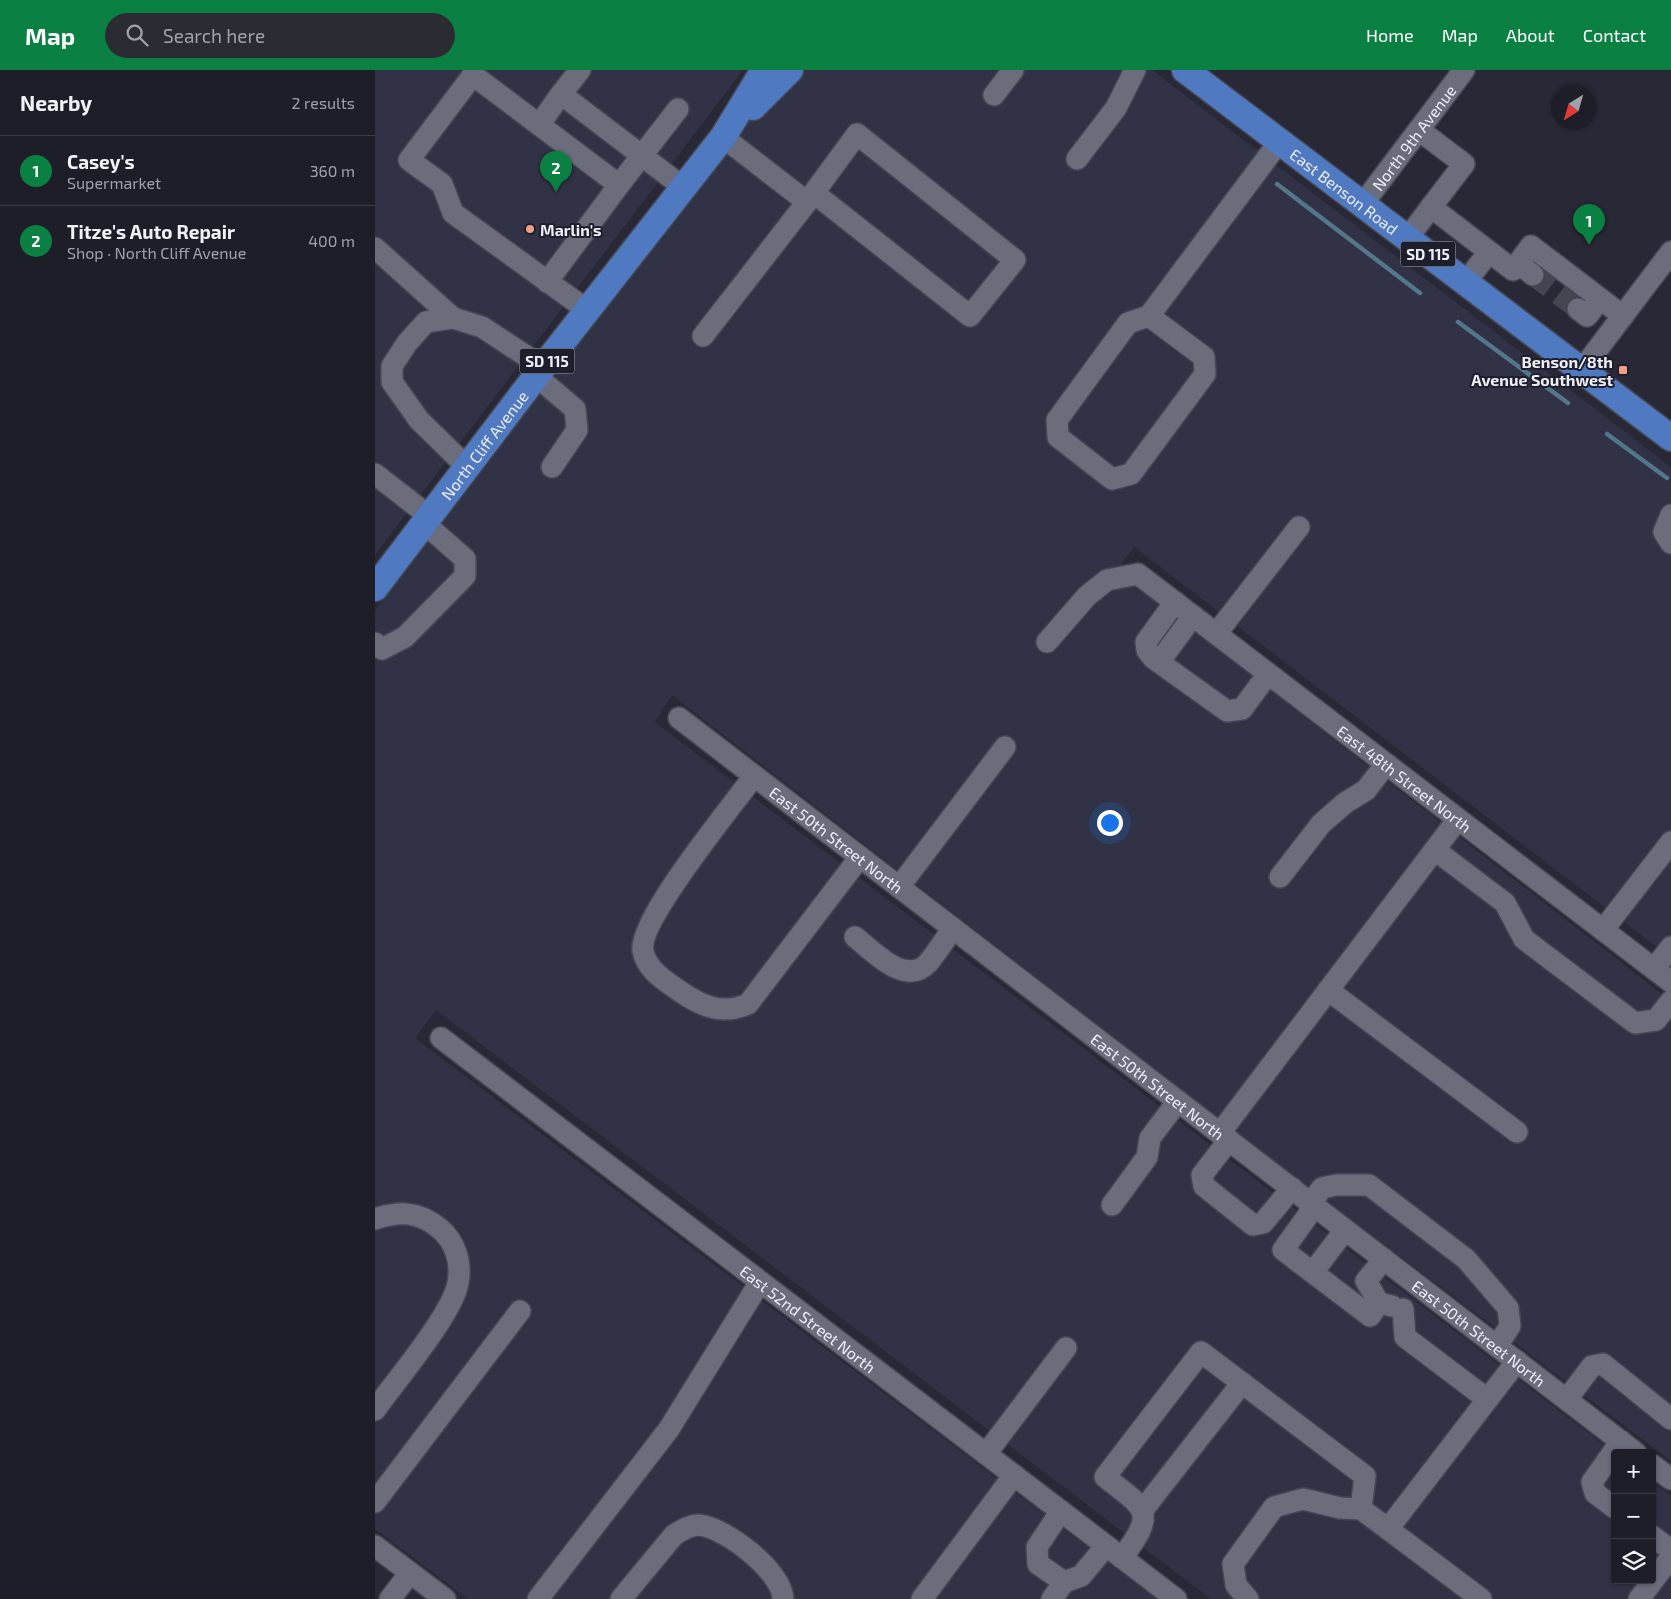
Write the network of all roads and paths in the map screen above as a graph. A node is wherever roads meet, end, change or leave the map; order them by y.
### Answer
1 (579, 70) edge
2 (764, 70) edge
3 (789, 70) edge
4 (1013, 70) edge
5 (1135, 70) edge
6 (1185, 70) edge
7 (1465, 70) edge
8 (561, 94) junction
9 (994, 94) dead end
10 (678, 109) dead end
11 (539, 125) junction
12 (1419, 130) junction
13 (723, 137) junction
14 (1279, 142) junction
15 (642, 156) junction
16 (1077, 159) dead end
17 (619, 185) junction
18 (683, 188) junction
19 (810, 197) junction
20 (1362, 205) junction
21 (1431, 207) junction
22 (1407, 239) junction
23 (375, 248) edge
24 (1489, 252) junction
25 (1671, 252) edge
26 (547, 282) junction
27 (1465, 283) junction
28 (587, 310) junction
29 (1149, 316) junction
30 (1623, 316) junction
31 (453, 318) junction
32 (703, 336) dead end
33 (1581, 371) junction
34 (539, 372) junction
35 (383, 380) edge
36 (1671, 438) edge
37 (467, 467) junction
38 (552, 467) dead end
39 (375, 474) edge
40 (1671, 515) edge
41 (427, 520) junction
42 (1299, 527) dead end
43 (1671, 543) edge
44 (379, 574) edge
45 (1175, 602) junction
46 (1193, 616) junction
47 (1216, 634) junction
48 (1047, 642) dead end
49 (375, 644) edge
50 (1159, 662) junction
51 (1268, 674) junction
52 (679, 718) dead end
53 (1005, 747) dead end
54 (1386, 764) junction
55 (754, 776) junction
56 (1458, 819) junction
57 (1671, 842) edge
58 (1435, 850) junction
59 (860, 857) junction
60 (1281, 877) dead end
61 (899, 887) junction
62 (953, 928) junction
63 (1603, 930) junction
64 (855, 936) dead end
65 (1671, 947) edge
66 (1654, 969) junction
67 (1671, 982) edge
68 (1328, 990) junction
69 (1671, 1001) edge
70 (441, 1038) dead end
71 (1178, 1101) junction
72 (1517, 1132) dead end
73 (1225, 1136) junction
74 (1291, 1188) junction
75 (1311, 1203) junction
76 (1112, 1205) dead end
77 (375, 1219) edge
78 (1345, 1230) junction
79 (1384, 1259) junction
80 (1313, 1272) junction
81 (761, 1282) junction
82 (1420, 1287) junction
83 (1379, 1303) junction
84 (1403, 1309) junction
85 (520, 1311) dead end
86 (1497, 1346) junction
87 (1066, 1348) dead end
88 (1517, 1361) junction
89 (1242, 1383) junction
90 (1487, 1399) junction
91 (1567, 1399) junction
92 (375, 1410) edge
93 (1671, 1418) edge
94 (1629, 1447) edge
95 (986, 1454) junction
96 (1656, 1468) edge
97 (1014, 1476) junction
98 (1671, 1479) edge
99 (375, 1502) edge
100 (1611, 1505) edge
101 (1361, 1509) junction
102 (1061, 1511) junction
103 (1142, 1511) junction
104 (1388, 1529) junction
105 (1656, 1539) edge
106 (375, 1546) edge
107 (1671, 1550) edge
108 (1114, 1552) junction
109 (1671, 1558) edge
110 (410, 1573) junction
111 (1058, 1591) edge
112 (390, 1599) edge
113 (445, 1599) edge
114 (538, 1599) edge
115 (621, 1599) edge
116 (783, 1599) edge
117 (922, 1599) edge
118 (1176, 1599) edge
119 (1249, 1599) edge
120 (1481, 1599) edge
121 (1639, 1599) edge

1 - 8 street
2 - 13 main road, North Cliff Avenue / SD 115
3 - 13 main road, North Cliff Avenue / SD 115
4 - 9 street
5 - 16 street
6 - 14 main road, East Benson Road / SD 115
7 - 12 street, North 9th Avenue
8 - 11 street
8 - 15 street
10 - 15 street
11 - 17 street
11 - 26 street
12 - 20 street, North 9th Avenue
12 - 21 street
13 - 18 main road, North Cliff Avenue / SD 115
13 - 19 street
14 - 20 main road, East Benson Road / SD 115
14 - 29 street
15 - 17 street
15 - 18 street
17 - 26 street
18 - 28 main road, North Cliff Avenue / SD 115
19 - 19 street
19 - 32 street
20 - 22 main road, East Benson Road / SD 115
21 - 22 street
21 - 24 street
22 - 27 main road, East Benson Road / SD 115
23 - 31 street
24 - 27 street
24 - 30 street
25 - 30 street
26 - 28 street
27 - 33 main road, East Benson Road / SD 115
28 - 34 main road, North Cliff Avenue / SD 115
29 - 29 street
30 - 33 street
31 - 34 street
31 - 35 street
33 - 36 main road, East Benson Road / SD 115
34 - 37 main road, North Cliff Avenue / SD 115
34 - 38 street
35 - 37 street
37 - 41 main road, North Cliff Avenue / SD 115
39 - 41 street
40 - 43 street
41 - 44 main road, North Cliff Avenue / SD 115
41 - 49 street
42 - 47 street
45 - 46 street, East 48th Street North
45 - 48 street, East 48th Street North
45 - 50 street
46 - 47 street, East 48th Street North
46 - 50 street
47 - 51 street, East 48th Street North
50 - 51 street
51 - 54 street, East 48th Street North
52 - 55 street, East 50th Street North
53 - 61 street
54 - 56 street, East 48th Street North
54 - 60 street
55 - 59 street, East 50th Street North
55 - 59 street
56 - 58 street
56 - 63 street, East 48th Street North
57 - 63 street
58 - 68 street
58 - 69 street
59 - 61 street, East 50th Street North
61 - 62 street, East 50th Street North
62 - 64 street
62 - 71 street, East 50th Street North
63 - 66 street, East 48th Street North
65 - 66 street
66 - 67 street, East 48th Street North
68 - 72 street
68 - 73 street
70 - 81 street, East 52nd Street North
71 - 73 street, East 50th Street North
71 - 76 street
73 - 74 street, East 50th Street North
73 - 74 street
74 - 75 street, East 50th Street North
75 - 78 street, East 50th Street North
75 - 80 street
75 - 86 street
77 - 92 street
78 - 79 street, East 50th Street North
78 - 80 street
79 - 82 street, East 50th Street North
79 - 83 street
80 - 83 street
81 - 95 street, East 52nd Street North
81 - 114 street
82 - 84 street
82 - 86 street, East 50th Street North
83 - 84 street
84 - 90 street
85 - 99 street
86 - 88 street, East 50th Street North
87 - 95 street
88 - 90 street
88 - 91 street, East 50th Street North
89 - 101 street
89 - 103 street
89 - 103 street
90 - 104 street
91 - 93 street
91 - 94 street, East 50th Street North
94 - 100 street
95 - 97 street, East 52nd Street North
96 - 98 street
97 - 102 street, East 52nd Street North
97 - 117 street
101 - 104 street
101 - 119 street
102 - 108 street, East 52nd Street North
102 - 111 street
103 - 108 street
104 - 120 street
105 - 107 street
106 - 110 street
108 - 111 street
108 - 118 street, East 52nd Street North
109 - 121 street
110 - 112 street
110 - 113 street
115 - 116 street

